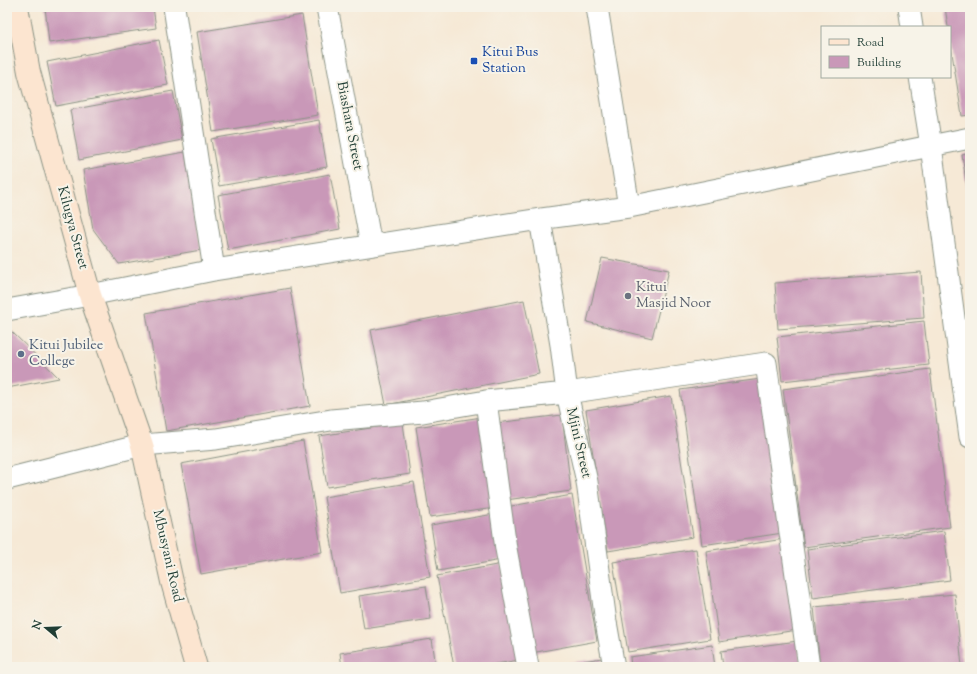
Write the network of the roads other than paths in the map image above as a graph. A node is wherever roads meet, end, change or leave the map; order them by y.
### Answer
1 (17, 7) edge
2 (174, 7) edge
3 (327, 7) edge
4 (597, 7) edge
5 (909, 7) edge
6 (912, 26) edge
7 (920, 78) edge
8 (970, 138) edge
9 (931, 146) junction
10 (629, 207) junction
11 (540, 219) junction
12 (372, 245) junction
13 (214, 270) junction
14 (90, 295) junction
15 (7, 310) edge
16 (567, 393) junction
17 (486, 401) junction
18 (970, 437) edge
19 (142, 445) junction
20 (7, 479) edge
21 (196, 667) edge
22 (528, 667) edge
23 (614, 667) edge
24 (809, 667) edge

1 - 14 street, Kilugya Street
2 - 13 street
3 - 12 street, Biashara Street
4 - 10 street
5 - 6 street
7 - 9 street
8 - 9 street
9 - 10 street
9 - 18 street
10 - 11 street
11 - 12 street
11 - 16 street, Mjini Street
12 - 13 street
13 - 14 street
14 - 15 street
14 - 19 street, Kilugya Street
16 - 17 street
16 - 23 street, Mjini Street
16 - 24 street
17 - 19 street
17 - 22 street
19 - 20 street
19 - 21 street, Mbusyani Road

